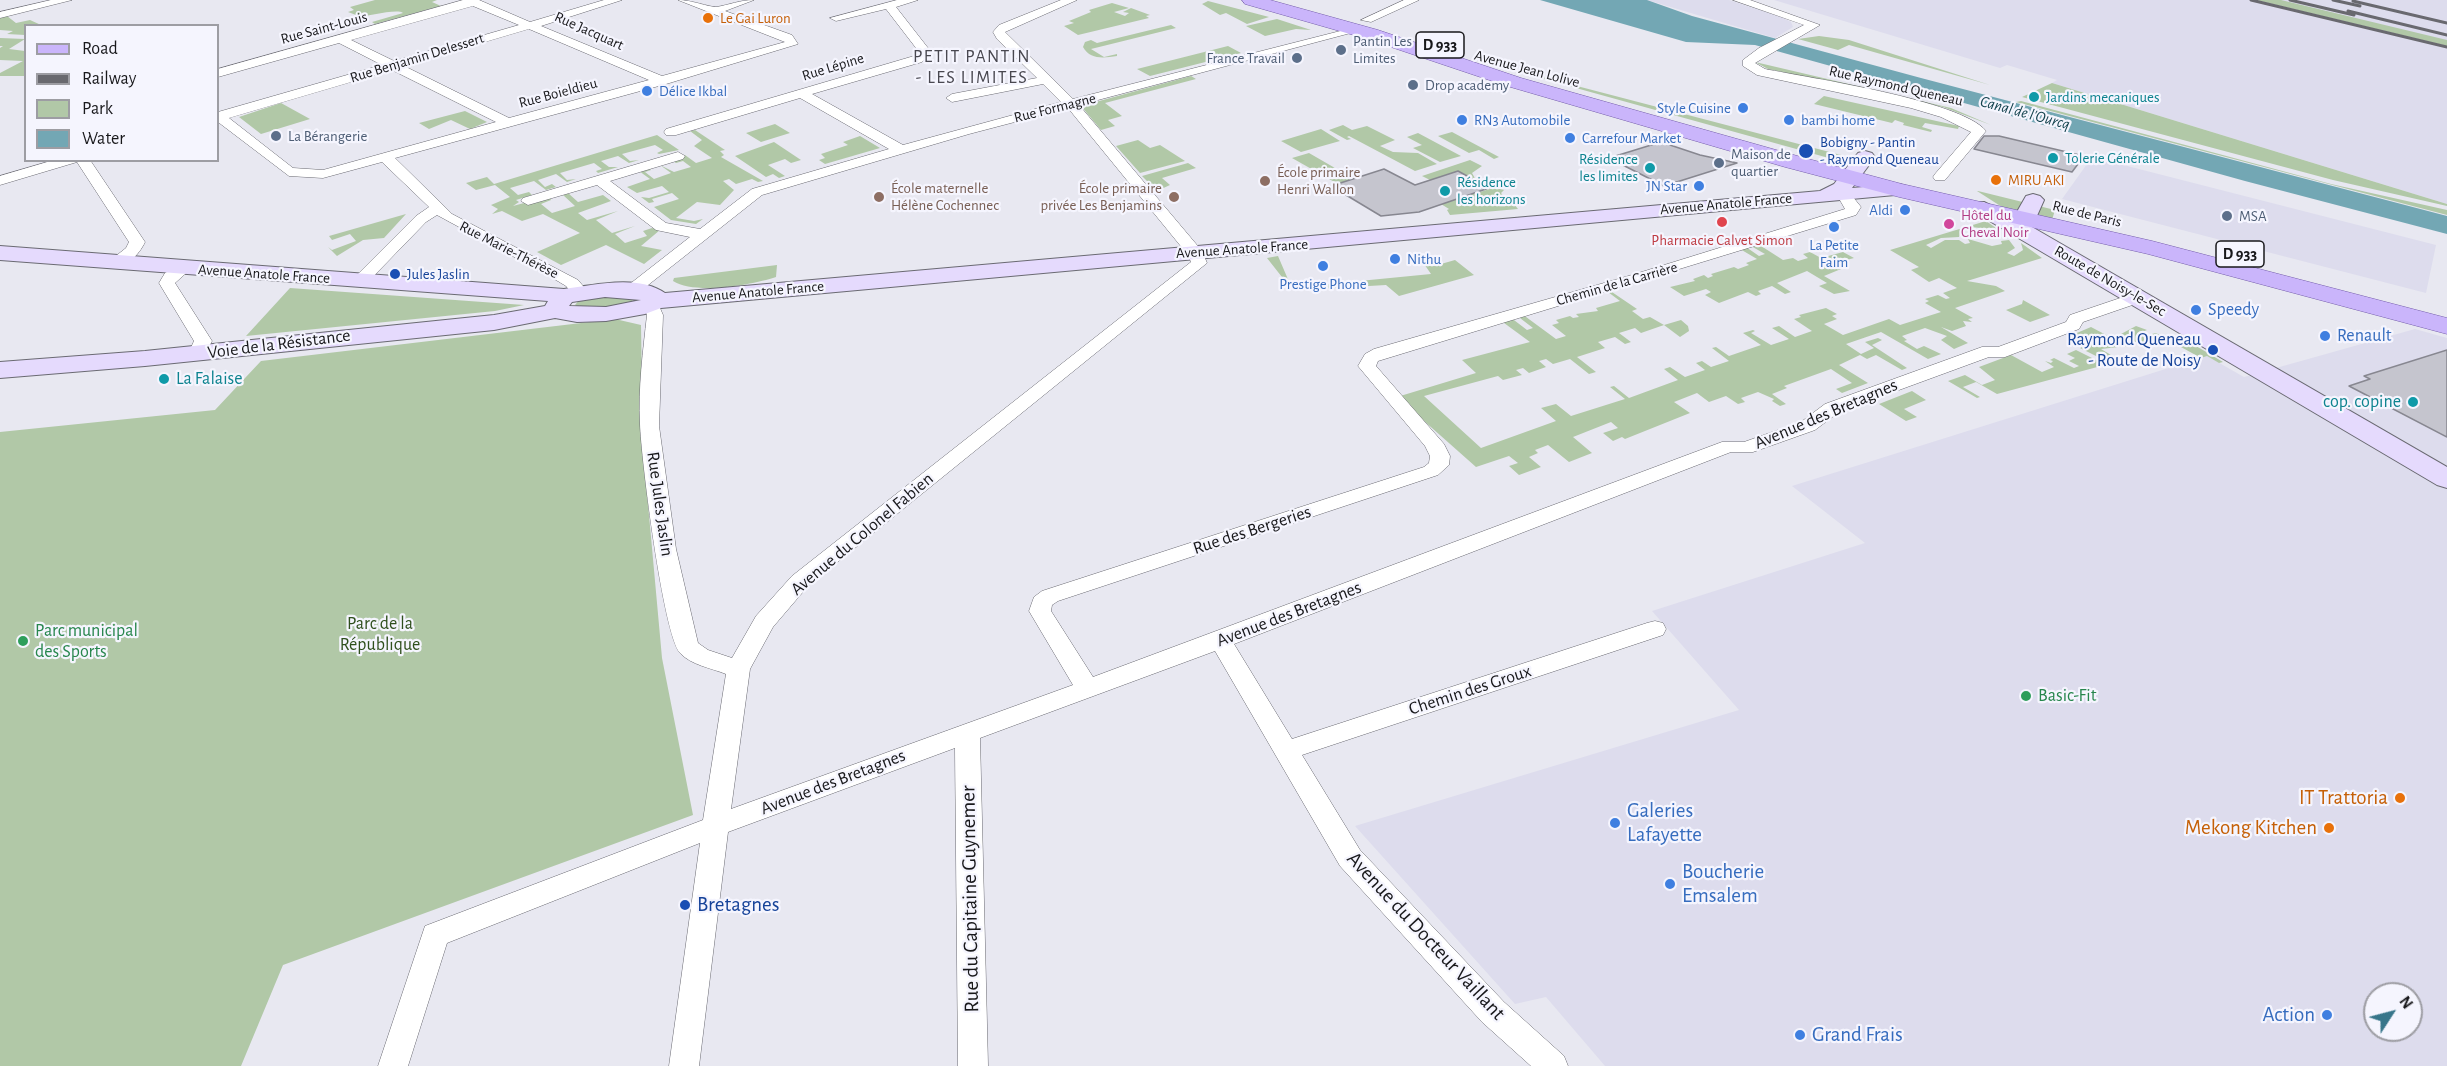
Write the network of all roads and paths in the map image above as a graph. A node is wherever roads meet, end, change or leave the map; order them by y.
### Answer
1 (64, 0) edge
2 (616, 0) edge
3 (684, 0) edge
4 (748, 0) edge
5 (912, 0) edge
6 (1071, 0) edge
7 (1251, 0) edge
8 (1258, 0) edge
9 (1413, 0) edge
10 (1739, 0) edge
11 (471, 1) edge
12 (890, 5) junction
13 (714, 11) junction
14 (0, 15) edge
15 (836, 18) dead end
16 (531, 25) junction
17 (1361, 25) junction
18 (340, 39) junction
19 (392, 66) junction
20 (219, 73) edge
21 (1046, 80) junction
22 (662, 81) junction
23 (802, 94) junction
24 (952, 98) dead end
25 (1071, 104) junction
26 (1707, 116) dead end
27 (219, 117) edge
28 (219, 118) edge
29 (508, 123) junction
30 (671, 132) dead end
31 (900, 149) junction
32 (1842, 151) dead end
33 (678, 156) dead end
34 (385, 157) junction
35 (1876, 160) joint
36 (64, 162) edge
37 (84, 162) edge
38 (1929, 174) joint
39 (599, 180) junction
40 (0, 181) edge
41 (1840, 189) junction
42 (528, 201) dead end
43 (438, 208) junction
44 (2026, 215) junction
45 (702, 234) junction
46 (0, 253) edge
47 (1196, 254) junction
48 (115, 263) junction
49 (185, 267) junction
50 (360, 281) junction
51 (632, 290) junction
52 (2138, 297) junction
53 (567, 300) junction
54 (653, 303) junction
55 (2447, 308) edge
56 (2447, 326) edge
57 (197, 354) junction
58 (1367, 366) joint
59 (0, 370) edge
60 (2447, 479) edge
61 (1655, 629) dead end
62 (1220, 640) junction
63 (738, 669) junction
64 (1088, 689) junction
65 (967, 732) junction
66 (1286, 751) junction
67 (714, 826) junction
68 (393, 1066) edge
69 (684, 1066) edge
70 (973, 1066) edge
71 (1553, 1066) edge

1 - 14 street
2 - 16 street, Rue Benjamin Delessert
3 - 13 street
4 - 13 street
5 - 12 street
6 - 21 street
7 - 17 main road, D 933
8 - 26 main road, Avenue Jean Lolive / D 933
9 - 17 street, Rue Formagne
10 - 38 street, Rue Raymond Queneau
11 - 16 street, Rue Jacquart
11 - 18 street, Rue Saint-Louis
12 - 15 street
12 - 23 street, Rue Lépine
13 - 22 street, Rue Boieldieu
16 - 19 street, Rue Benjamin Delessert
16 - 22 street, Rue Jacquart
17 - 25 street, Rue Formagne
17 - 41 main road, D 933
18 - 19 street
18 - 20 street, Rue Saint-Louis
19 - 27 street, Rue Benjamin Delessert
19 - 29 street
21 - 24 street
21 - 25 street
22 - 29 street, Rue Boieldieu
23 - 30 street, Rue Lépine
23 - 31 street
25 - 31 street, Rue Formagne
25 - 47 street
28 - 34 street, Rue Boieldieu
29 - 34 street, Rue Boieldieu
31 - 45 street, Rue Formagne
32 - 35 main road
33 - 39 street
34 - 43 street, Rue Marie-Thérèse
35 - 41 street
36 - 40 street
37 - 48 street
38 - 44 main road, Rue de Paris / D 933
39 - 42 street
39 - 45 street
41 - 44 main road, D 933
41 - 47 street, Avenue Anatole France
41 - 58 street, Chemin de la Carrière
43 - 50 street
43 - 53 street, Rue Marie-Thérèse
44 - 52 street, Route de Noisy-le-Sec
44 - 55 main road, Rue de Paris / D 933
44 - 56 main road, D 933
45 - 51 street
46 - 48 street, Avenue Anatole France
47 - 54 street, Avenue Anatole France
47 - 63 street, Avenue du Colonel Fabien
48 - 49 street, Avenue Anatole France
49 - 50 street, Avenue Anatole France
49 - 57 street
50 - 53 street, Avenue Anatole France
51 - 53 street
51 - 54 street
52 - 60 street, Route de Noisy-le-Sec
52 - 62 street, Avenue des Bretagnes
53 - 54 street, Avenue Anatole France
53 - 57 street, Voie de la Résistance
54 - 63 street, Rue Jules Jaslin
57 - 59 street, Voie de la Résistance
58 - 64 street, Rue des Bergeries
61 - 66 street, Chemin des Groux
62 - 64 street, Avenue des Bretagnes
62 - 66 street, Avenue du Docteur Vaillant
63 - 67 street, Avenue du Colonel Fabien
64 - 65 street, Avenue des Bretagnes
65 - 67 street, Avenue des Bretagnes
65 - 70 street, Rue du Capitaine Guynemer
66 - 71 street, Avenue du Docteur Vaillant
67 - 68 street, Avenue des Bretagnes
67 - 69 street, Avenue du Colonel Fabien

